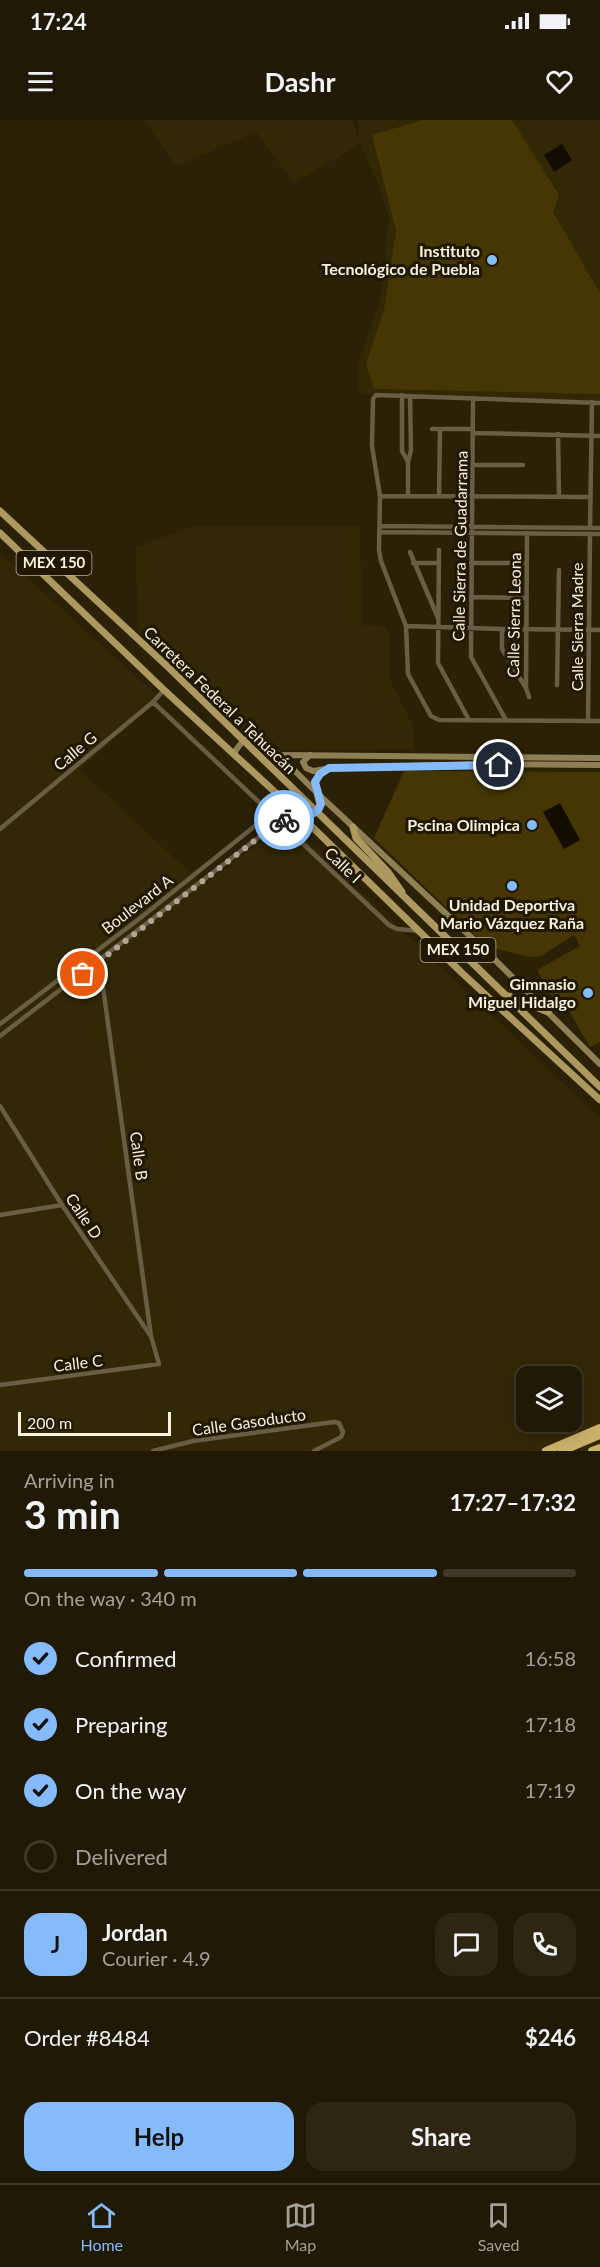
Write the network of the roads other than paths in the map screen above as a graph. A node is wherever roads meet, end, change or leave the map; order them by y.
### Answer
1 (402, 396) junction
2 (410, 396) junction
3 (473, 398) junction
4 (592, 402) junction
5 (600, 403) edge
6 (432, 429) dead end
7 (440, 429) junction
8 (473, 431) junction
9 (558, 434) junction
10 (592, 436) junction
11 (600, 436) edge
12 (408, 462) junction
13 (472, 465) junction
14 (523, 465) dead end
15 (591, 466) junction
16 (600, 466) edge
17 (408, 495) junction
18 (439, 495) junction
19 (472, 495) junction
20 (380, 496) junction
21 (559, 496) junction
22 (590, 497) junction
23 (0, 511) edge
24 (600, 528) edge
25 (381, 529) junction
26 (472, 529) junction
27 (590, 531) junction
28 (0, 533) edge
29 (527, 533) junction
30 (600, 534) edge
31 (439, 550) dead end
32 (410, 552) dead end
33 (413, 563) junction
34 (439, 563) junction
35 (471, 563) junction
36 (527, 563) junction
37 (559, 570) dead end
38 (471, 597) junction
39 (526, 598) junction
40 (439, 621) junction
41 (406, 626) junction
42 (439, 627) junction
43 (470, 629) junction
44 (502, 629) junction
45 (526, 630) junction
46 (558, 630) junction
47 (589, 630) junction
48 (600, 630) edge
49 (557, 685) dead end
50 (526, 688) junction
51 (164, 690) junction
52 (529, 697) dead end
53 (153, 702) junction
54 (469, 720) junction
55 (506, 720) junction
56 (588, 721) junction
57 (600, 721) edge
58 (244, 742) junction
59 (234, 754) junction
60 (311, 754) junction
61 (281, 755) junction
62 (508, 757) junction
63 (528, 757) junction
64 (600, 758) edge
65 (490, 761) junction
66 (507, 765) junction
67 (528, 765) junction
68 (600, 765) edge
69 (329, 768) junction
70 (316, 792) junction
71 (277, 794) junction
72 (272, 813) junction
73 (316, 813) junction
74 (301, 816) junction
75 (280, 821) junction
76 (353, 827) junction
77 (0, 830) edge
78 (189, 879) junction
79 (194, 886) junction
80 (410, 904) junction
81 (420, 931) junction
82 (96, 952) junction
83 (100, 961) junction
84 (504, 994) junction
85 (548, 1012) junction
86 (0, 1024) edge
87 (0, 1036) edge
88 (600, 1064) edge
89 (600, 1086) edge
90 (600, 1100) edge
91 (0, 1106) edge
92 (62, 1205) junction
93 (0, 1215) edge
94 (151, 1336) junction
95 (159, 1364) joint
96 (0, 1385) edge
97 (600, 1428) edge
98 (600, 1437) edge
99 (600, 1448) edge
100 (153, 1451) edge
101 (314, 1451) edge
102 (546, 1451) edge
103 (562, 1451) edge
104 (572, 1451) edge
105 (592, 1451) edge

1 - 2 street
1 - 12 street
1 - 20 street
2 - 3 street
2 - 12 street
3 - 4 street
3 - 8 street, Calle Sierra de Guadarrama
4 - 5 street
4 - 10 street, Calle Sierra Madre
6 - 7 street
7 - 8 street
7 - 18 street
8 - 9 street
8 - 13 street, Calle Sierra de Guadarrama
9 - 10 street
9 - 21 street
10 - 11 street
10 - 15 street, Calle Sierra Madre
12 - 17 street
13 - 14 street
13 - 19 street, Calle Sierra de Guadarrama
15 - 16 street
15 - 22 street, Calle Sierra Madre
17 - 18 street
17 - 20 street
18 - 19 street
19 - 21 street
19 - 26 street, Calle Sierra de Guadarrama
20 - 25 street
21 - 22 street
22 - 27 street, Calle Sierra Madre
23 - 58 main road, Carretera Federal a Tehuacán / MEX 150
24 - 27 street
25 - 26 street
25 - 41 street
26 - 27 street
26 - 29 street
26 - 35 street, Calle Sierra de Guadarrama
27 - 29 street
27 - 30 street
27 - 47 street, Calle Sierra Madre
28 - 51 main road, Carretera Federal a Tehuacán / MEX 150
29 - 36 street, Calle Sierra Leona
31 - 34 street
32 - 33 street
33 - 34 street
33 - 40 street
34 - 40 street
35 - 36 street
35 - 38 street, Calle Sierra de Guadarrama
36 - 39 street, Calle Sierra Leona
37 - 46 street
38 - 39 street
38 - 43 street, Calle Sierra de Guadarrama
39 - 45 street, Calle Sierra Leona
40 - 42 street
41 - 42 street
41 - 54 street
42 - 43 street
42 - 54 street
43 - 44 street
43 - 55 street, Calle Sierra de Guadarrama
44 - 45 street
44 - 50 street
45 - 46 street
45 - 50 street, Calle Sierra Leona
46 - 47 street
46 - 49 street
47 - 48 street
47 - 56 street, Calle Sierra Madre
50 - 52 street, Calle Sierra Leona
51 - 53 street, Calle G
51 - 59 main road, Carretera Federal a Tehuacán / MEX 150
53 - 72 street, Calle I
53 - 77 street, Calle G
54 - 55 street
55 - 56 street
56 - 57 street
58 - 59 street
58 - 61 street
58 - 73 main road, Carretera Federal a Tehuacán / MEX 150
59 - 71 main road, Carretera Federal a Tehuacán / MEX 150
60 - 61 street
60 - 65 street
60 - 69 street
61 - 70 street
62 - 63 street
62 - 65 street
62 - 66 street
63 - 64 street
63 - 67 street
65 - 66 street
65 - 69 street
66 - 67 street
67 - 68 street
69 - 70 street
70 - 73 street
70 - 76 street
71 - 72 street
71 - 74 main road, Carretera Federal a Tehuacán / MEX 150
72 - 75 street, Calle I
72 - 78 street, Boulevard A
73 - 74 street
73 - 80 main road, Carretera Federal a Tehuacán / MEX 150
74 - 75 street, Boulevard A
74 - 81 main road, Carretera Federal a Tehuacán / MEX 150
75 - 79 street, Boulevard A
75 - 81 street, Calle I
76 - 80 main road
76 - 85 street
78 - 79 street
78 - 82 street, Boulevard A
79 - 83 street, Boulevard A
80 - 84 main road, Carretera Federal a Tehuacán / MEX 150
81 - 90 main road, Carretera Federal a Tehuacán / MEX 150
82 - 83 street, Calle B
82 - 86 street, Boulevard A
83 - 87 street, Boulevard A
83 - 94 street, Calle B
84 - 85 main road
84 - 89 main road, Carretera Federal a Tehuacán / MEX 150
85 - 88 street
91 - 92 street, Calle D
92 - 93 street
92 - 94 street, Calle D
94 - 95 street, Calle B
95 - 96 street, Calle C
97 - 102 highway
98 - 103 highway
98 - 104 highway
99 - 105 highway
100 - 101 street, Calle Gasoducto

